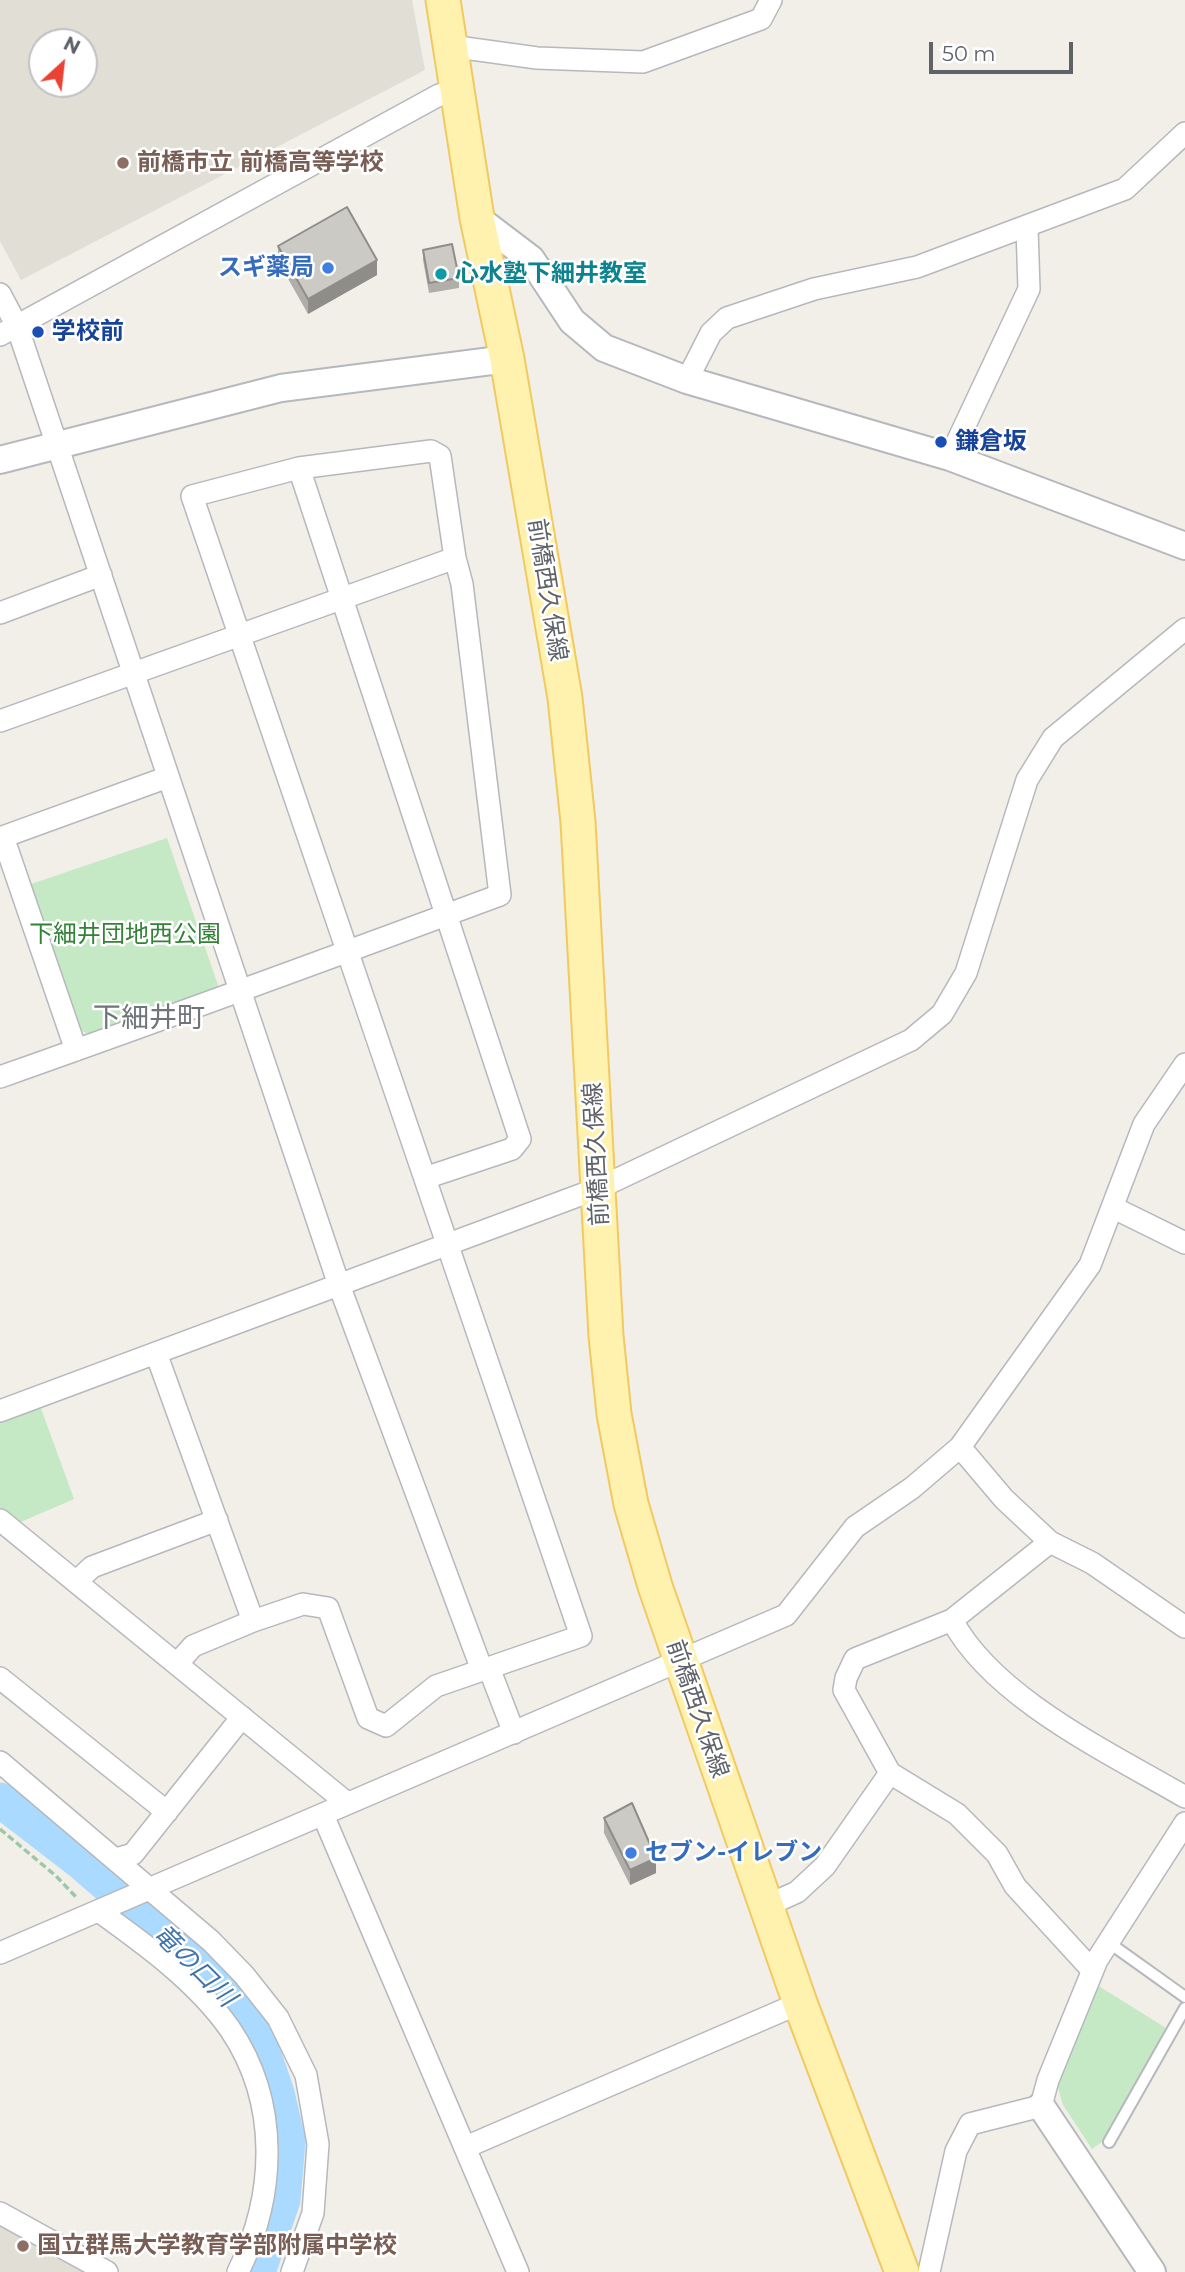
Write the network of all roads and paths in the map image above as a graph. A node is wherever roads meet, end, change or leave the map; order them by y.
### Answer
1 (443, 0) edge
2 (771, 0) edge
3 (450, 46) junction
4 (459, 89) junction
5 (1185, 133) edge
6 (477, 218) junction
7 (1027, 228) junction
8 (0, 294) edge
9 (9, 330) edge
10 (507, 359) junction
11 (687, 380) junction
12 (58, 445) junction
13 (950, 457) junction
14 (0, 460) edge
15 (299, 468) junction
16 (1185, 546) edge
17 (455, 558) junction
18 (101, 575) junction
19 (342, 599) junction
20 (0, 613) edge
21 (1185, 629) edge
22 (240, 635) junction
23 (134, 673) junction
24 (0, 721) edge
25 (168, 777) junction
26 (1, 838) edge
27 (446, 915) junction
28 (348, 951) junction
29 (240, 992) junction
30 (76, 1050) junction
31 (1185, 1064) edge
32 (0, 1077) edge
33 (425, 1178) junction
34 (599, 1188) junction
35 (1114, 1208) junction
36 (1185, 1243) edge
37 (448, 1245) junction
38 (339, 1285) junction
39 (156, 1353) junction
40 (0, 1411) edge
41 (960, 1447) junction
42 (0, 1520) edge
43 (216, 1520) junction
44 (1049, 1542) junction
45 (76, 1582) junction
46 (952, 1619) junction
47 (253, 1621) junction
48 (1185, 1627) edge
49 (680, 1662) junction
50 (177, 1664) junction
51 (485, 1669) junction
52 (0, 1678) edge
53 (242, 1717) junction
54 (514, 1732) junction
55 (0, 1762) edge
56 (890, 1773) junction
57 (1185, 1797) edge
58 (347, 1803) junction
59 (167, 1812) junction
60 (323, 1815) junction
61 (1185, 1823) edge
62 (0, 1829) edge
63 (117, 1859) junction
64 (150, 1891) junction
65 (766, 1906) junction
66 (104, 1910) junction
67 (1108, 1942) junction
68 (0, 1953) edge
69 (1093, 1970) junction
70 (1185, 1997) edge
71 (800, 2003) junction
72 (1185, 2008) edge
73 (1041, 2106) junction
74 (1110, 2142) dead end
75 (466, 2147) junction
76 (0, 2213) edge
77 (107, 2272) edge
78 (238, 2272) edge
79 (292, 2272) edge
80 (518, 2272) edge
81 (902, 2272) edge
82 (929, 2272) edge
83 (1152, 2272) edge

1 - 3 main road, 前橋西久保線
2 - 3 street
3 - 4 main road, 前橋西久保線
4 - 6 main road, 前橋西久保線
4 - 9 street
5 - 7 street
6 - 10 main road, 前橋西久保線
6 - 11 street
7 - 11 street
7 - 13 street
8 - 9 street
9 - 12 street
10 - 12 street
10 - 34 main road, 前橋西久保線
11 - 13 street
12 - 14 street
12 - 18 street
13 - 16 street
15 - 17 street
15 - 19 street
15 - 22 street
17 - 19 street
17 - 27 street
18 - 20 street
18 - 23 street
19 - 22 street
19 - 27 street
21 - 34 street
22 - 23 street
22 - 28 street
23 - 24 street
23 - 25 street
25 - 26 street
25 - 29 street
26 - 30 street
27 - 28 street
27 - 33 street
28 - 29 street
28 - 33 street
29 - 30 street
29 - 38 street
30 - 32 street
31 - 35 street
33 - 37 street
34 - 37 street
34 - 49 main road, 前橋西久保線
35 - 36 street
35 - 41 street
37 - 38 street
37 - 51 street
38 - 39 street
38 - 51 street
39 - 40 street
39 - 43 street
41 - 44 street
41 - 49 street
42 - 45 street
43 - 45 street
43 - 47 street
44 - 46 street
44 - 48 street
45 - 50 street
46 - 56 street
46 - 57 street
47 - 50 street
47 - 51 street
49 - 54 street
49 - 65 main road, 前橋西久保線
50 - 53 street
51 - 54 street
52 - 59 street
53 - 58 street
53 - 59 street
54 - 58 street
55 - 63 street
56 - 65 street
56 - 69 street
58 - 60 street
59 - 63 street
60 - 64 street
60 - 75 street
61 - 67 street
62 - 66 path
63 - 64 street
64 - 66 street
64 - 79 street
65 - 71 main road, 前橋西久保線
66 - 68 street
66 - 78 street
67 - 69 street
67 - 70 lane
69 - 73 street
71 - 75 street
71 - 81 main road, 前橋西久保線
72 - 74 lane
73 - 82 street
73 - 83 street
75 - 80 street
76 - 77 street

